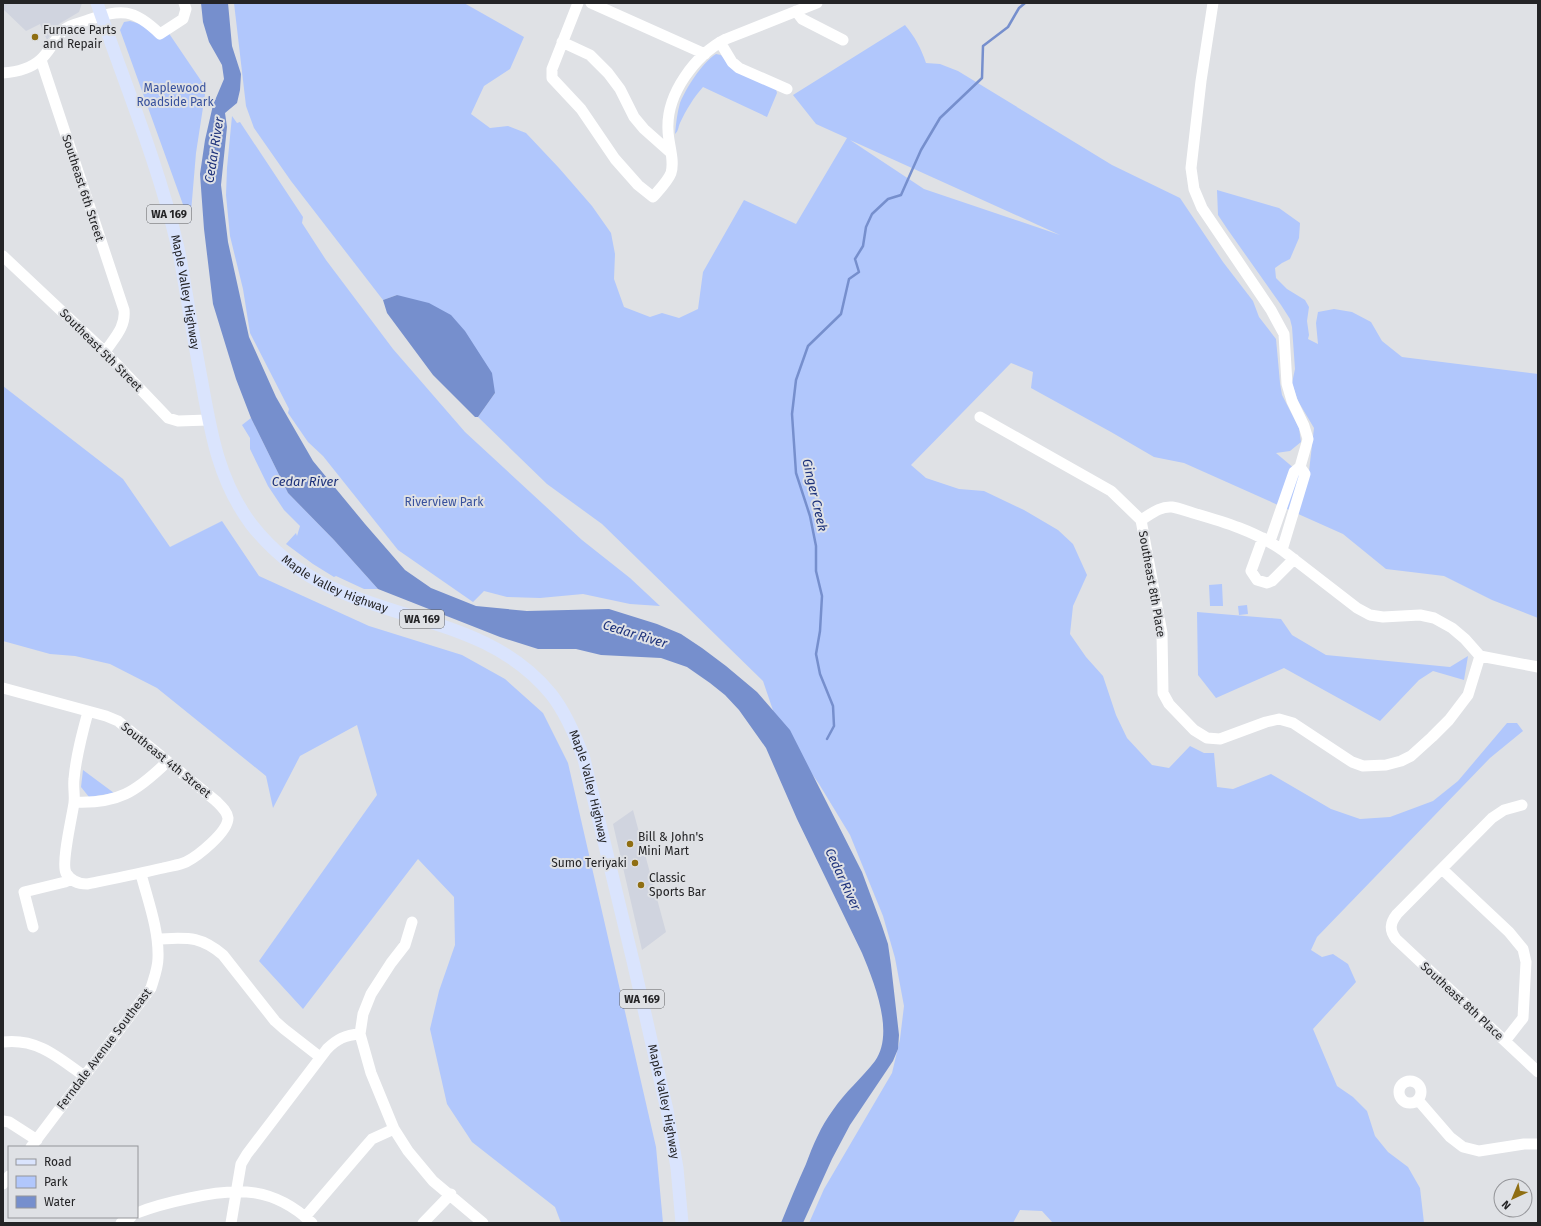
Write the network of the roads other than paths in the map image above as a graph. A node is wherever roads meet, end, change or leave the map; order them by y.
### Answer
1 (97, 3) edge
2 (184, 3) edge
3 (578, 3) edge
4 (591, 3) edge
5 (817, 3) edge
6 (1213, 3) edge
7 (800, 7) edge
8 (102, 16) junction
9 (843, 40) dead end
10 (562, 42) junction
11 (720, 42) junction
12 (705, 54) junction
13 (41, 60) junction
14 (3, 73) edge
15 (787, 90) dead end
16 (671, 153) junction
17 (3, 256) edge
18 (104, 352) junction
19 (980, 417) dead end
20 (208, 420) junction
21 (1300, 467) junction
22 (1141, 520) junction
23 (1267, 540) junction
24 (1282, 550) junction
25 (1294, 559) junction
26 (1480, 656) junction
27 (1538, 667) edge
28 (3, 688) edge
29 (88, 712) junction
30 (167, 762) junction
31 (74, 802) junction
32 (1522, 805) dead end
33 (1442, 869) junction
34 (141, 874) junction
35 (72, 879) junction
36 (412, 922) dead end
37 (34, 927) dead end
38 (157, 939) junction
39 (360, 1034) junction
40 (1505, 1041) junction
41 (3, 1042) edge
42 (320, 1057) junction
43 (1538, 1072) edge
44 (84, 1076) junction
45 (1418, 1100) dead end
46 (3, 1121) edge
47 (394, 1129) junction
48 (34, 1144) edge
49 (1538, 1144) edge
50 (236, 1191) junction
51 (451, 1194) junction
52 (138, 1213) edge
53 (308, 1220) edge
54 (231, 1223) edge
55 (423, 1223) edge
56 (483, 1223) edge
57 (682, 1223) edge

1 - 8 main road, Maple Valley Highway / WA 169
2 - 8 street
3 - 10 street
4 - 12 street
5 - 7 street
6 - 21 street
7 - 9 street
7 - 11 street
8 - 13 street
8 - 20 main road, Maple Valley Highway / WA 169
10 - 16 street
10 - 16 street
11 - 12 street
11 - 15 street
12 - 16 street
13 - 14 street
13 - 18 street, Southeast 6th Street
17 - 18 street, Southeast 5th Street
18 - 20 street, Southeast 5th Street
19 - 22 street, Southeast 8th Place
20 - 57 main road, Maple Valley Highway / WA 169
21 - 23 street
21 - 24 street
22 - 23 street
22 - 26 street, Southeast 8th Place
23 - 24 street
23 - 25 street
24 - 25 street
25 - 26 street
26 - 27 street
28 - 29 street, Southeast 4th Street
29 - 30 street, Southeast 4th Street
29 - 31 street
30 - 31 street
30 - 34 street, Southeast 4th Street
31 - 35 street
32 - 33 street
33 - 40 street
33 - 40 street, Southeast 8th Place
34 - 35 street
34 - 38 street, Ferndale Avenue Southeast
35 - 37 street
36 - 39 street
38 - 42 street
38 - 44 street, Ferndale Avenue Southeast
39 - 42 street
39 - 47 street
40 - 43 street, Southeast 8th Place
41 - 44 street
42 - 50 street
44 - 48 street, Ferndale Avenue Southeast
45 - 49 street
46 - 48 street
47 - 51 street
47 - 53 street
50 - 52 street
50 - 53 street
50 - 54 street
51 - 55 street
51 - 56 street

